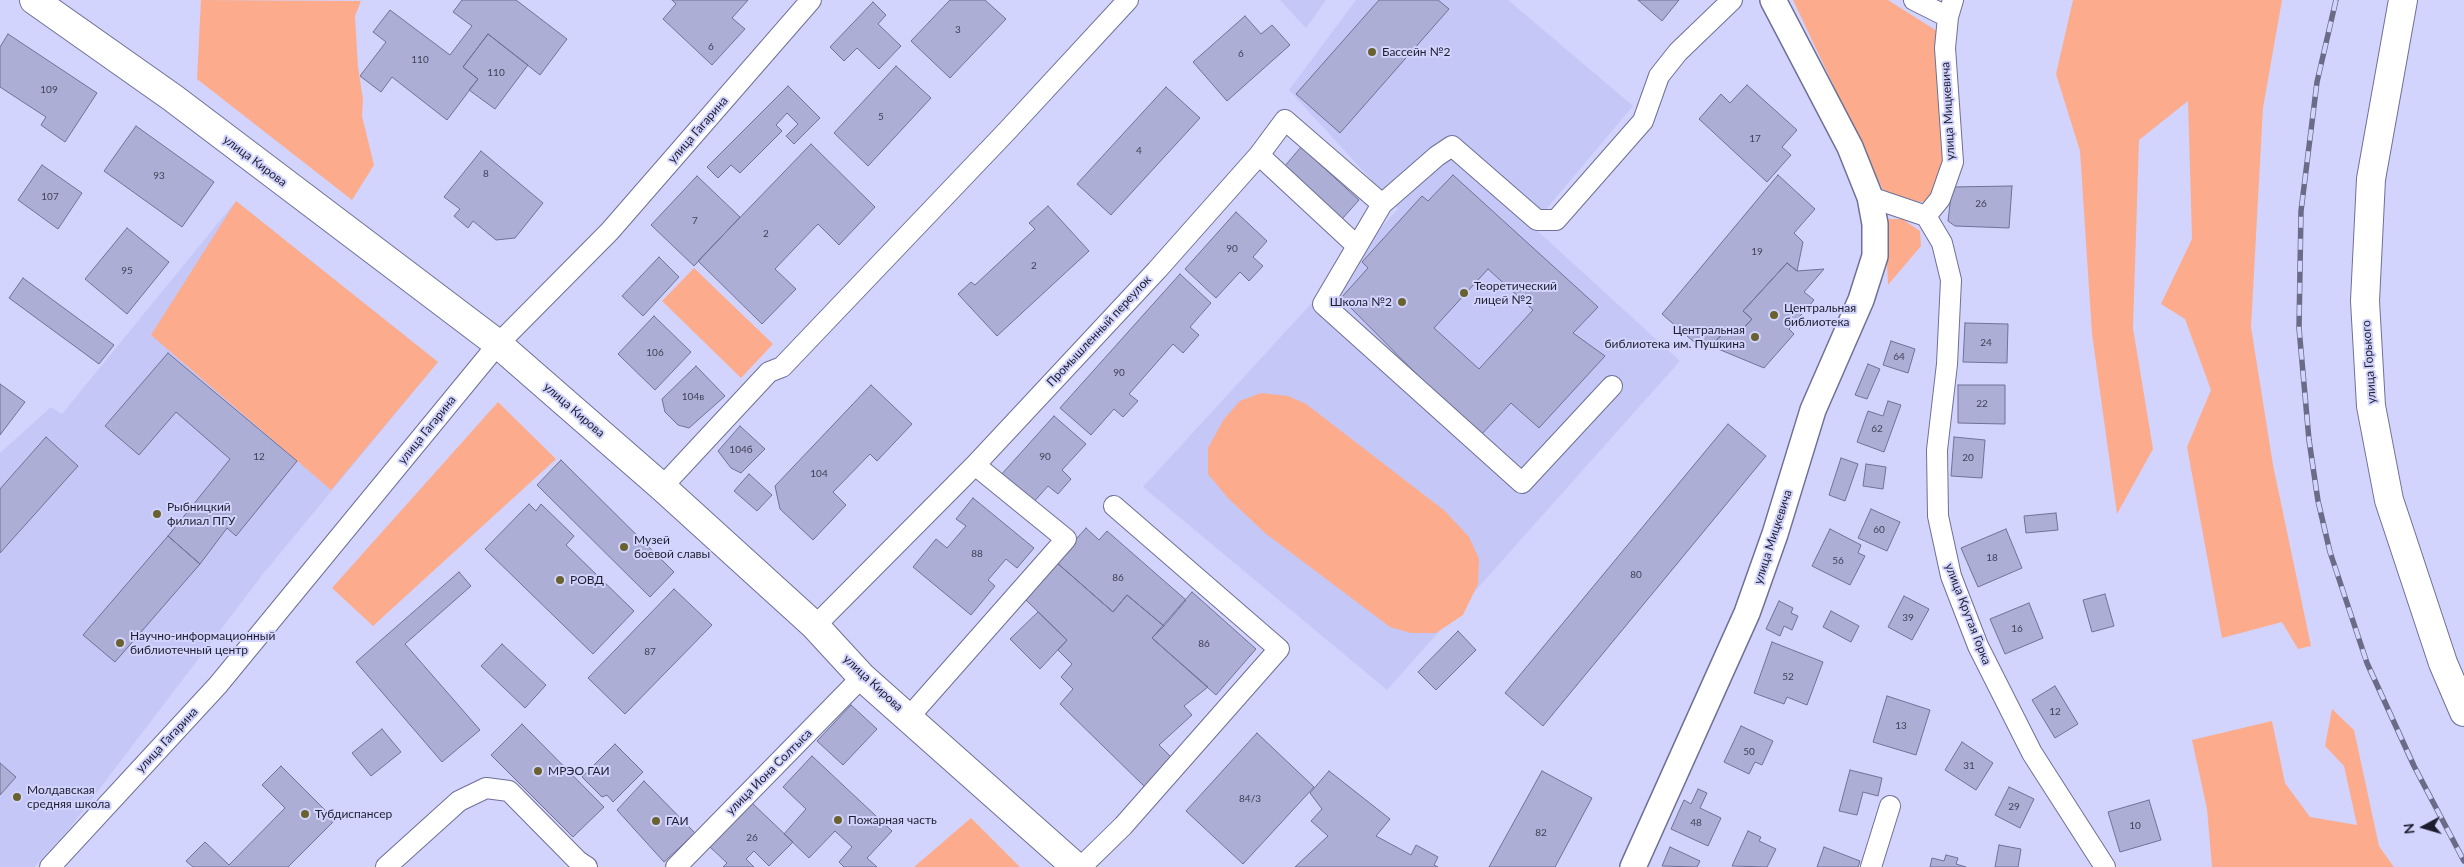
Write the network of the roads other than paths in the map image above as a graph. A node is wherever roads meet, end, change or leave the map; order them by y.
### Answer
1 (34, 0) edge
2 (811, 0) edge
3 (1128, 0) edge
4 (1732, 0) edge
5 (1773, 0) edge
6 (1914, 0) edge
7 (2403, 0) edge
8 (1951, 8) edge
9 (1259, 155) junction
10 (1870, 197) junction
11 (1382, 204) junction
12 (1926, 216) junction
13 (1357, 246) junction
14 (498, 344) junction
15 (1612, 386) dead end
16 (974, 465) junction
17 (662, 487) junction
18 (1114, 506) dead end
19 (815, 626) junction
20 (862, 677) junction
21 (2464, 712) edge
22 (909, 717) junction
23 (1890, 806) dead end
24 (50, 867) edge
25 (386, 867) edge
26 (587, 867) edge
27 (676, 867) edge
28 (1076, 867) edge
29 (1081, 867) edge
30 (1633, 867) edge
31 (1871, 867) edge
32 (2105, 867) edge

1 - 14 main road, улица Кирова
2 - 14 street, улица Гагарина
3 - 17 street
4 - 11 street
5 - 10 street, улица Мицкевича
6 - 8 street
7 - 21 main road, улица Горького
8 - 12 street, улица Мицкевича
9 - 11 street, Промышленный переулок
9 - 13 street
9 - 16 street, Промышленный переулок
10 - 12 street
10 - 30 street, улица Мицкевича
11 - 13 street
12 - 32 street, улица Крутая Горка
13 - 15 street
14 - 17 main road, улица Кирова
14 - 24 street, улица Гагарина
16 - 19 street, Промышленный переулок
16 - 22 street
17 - 19 main road, улица Кирова
18 - 29 street
19 - 20 main road, улица Кирова
20 - 22 main road, улица Кирова
20 - 27 street, улица Иона Солтыса
22 - 28 main road, улица Кирова
23 - 31 street
25 - 26 street

